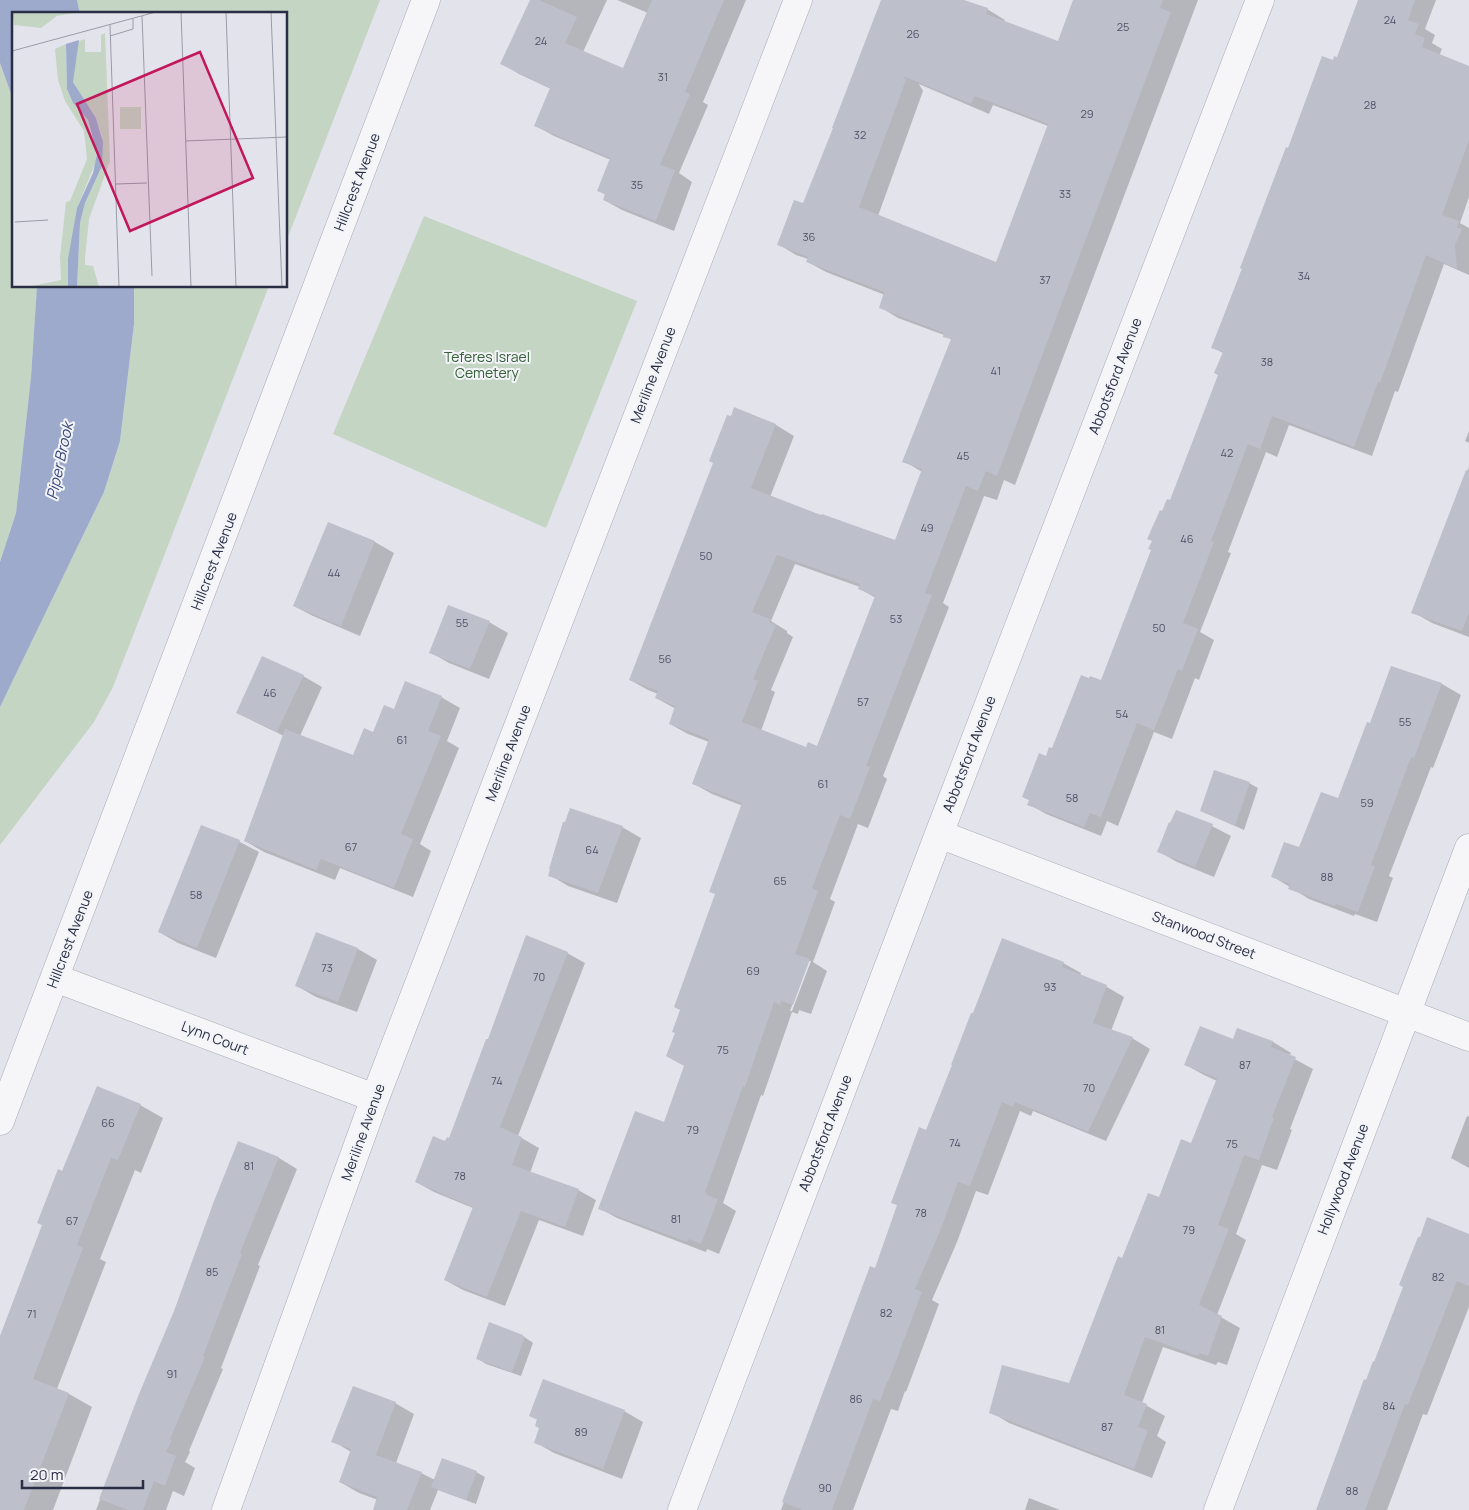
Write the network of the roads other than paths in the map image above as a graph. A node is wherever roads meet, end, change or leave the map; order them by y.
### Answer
1 (426, 0) edge
2 (798, 0) edge
3 (1260, 0) edge
4 (938, 834) junction
5 (1469, 848) edge
6 (55, 978) junction
7 (1406, 1012) junction
8 (1469, 1037) edge
9 (375, 1098) junction
10 (0, 1121) edge
11 (226, 1510) edge
12 (682, 1510) edge
13 (1218, 1510) edge

1 - 6 street, Hillcrest Avenue
2 - 9 street, Meriline Avenue
3 - 4 street, Abbotsford Avenue
4 - 7 street, Stanwood Street
4 - 12 street, Abbotsford Avenue
5 - 7 street, Hollywood Avenue
6 - 9 street, Lynn Court
6 - 10 street, Hillcrest Avenue
7 - 8 street, Stanwood Street
7 - 13 street, Hollywood Avenue
9 - 11 street, Meriline Avenue

